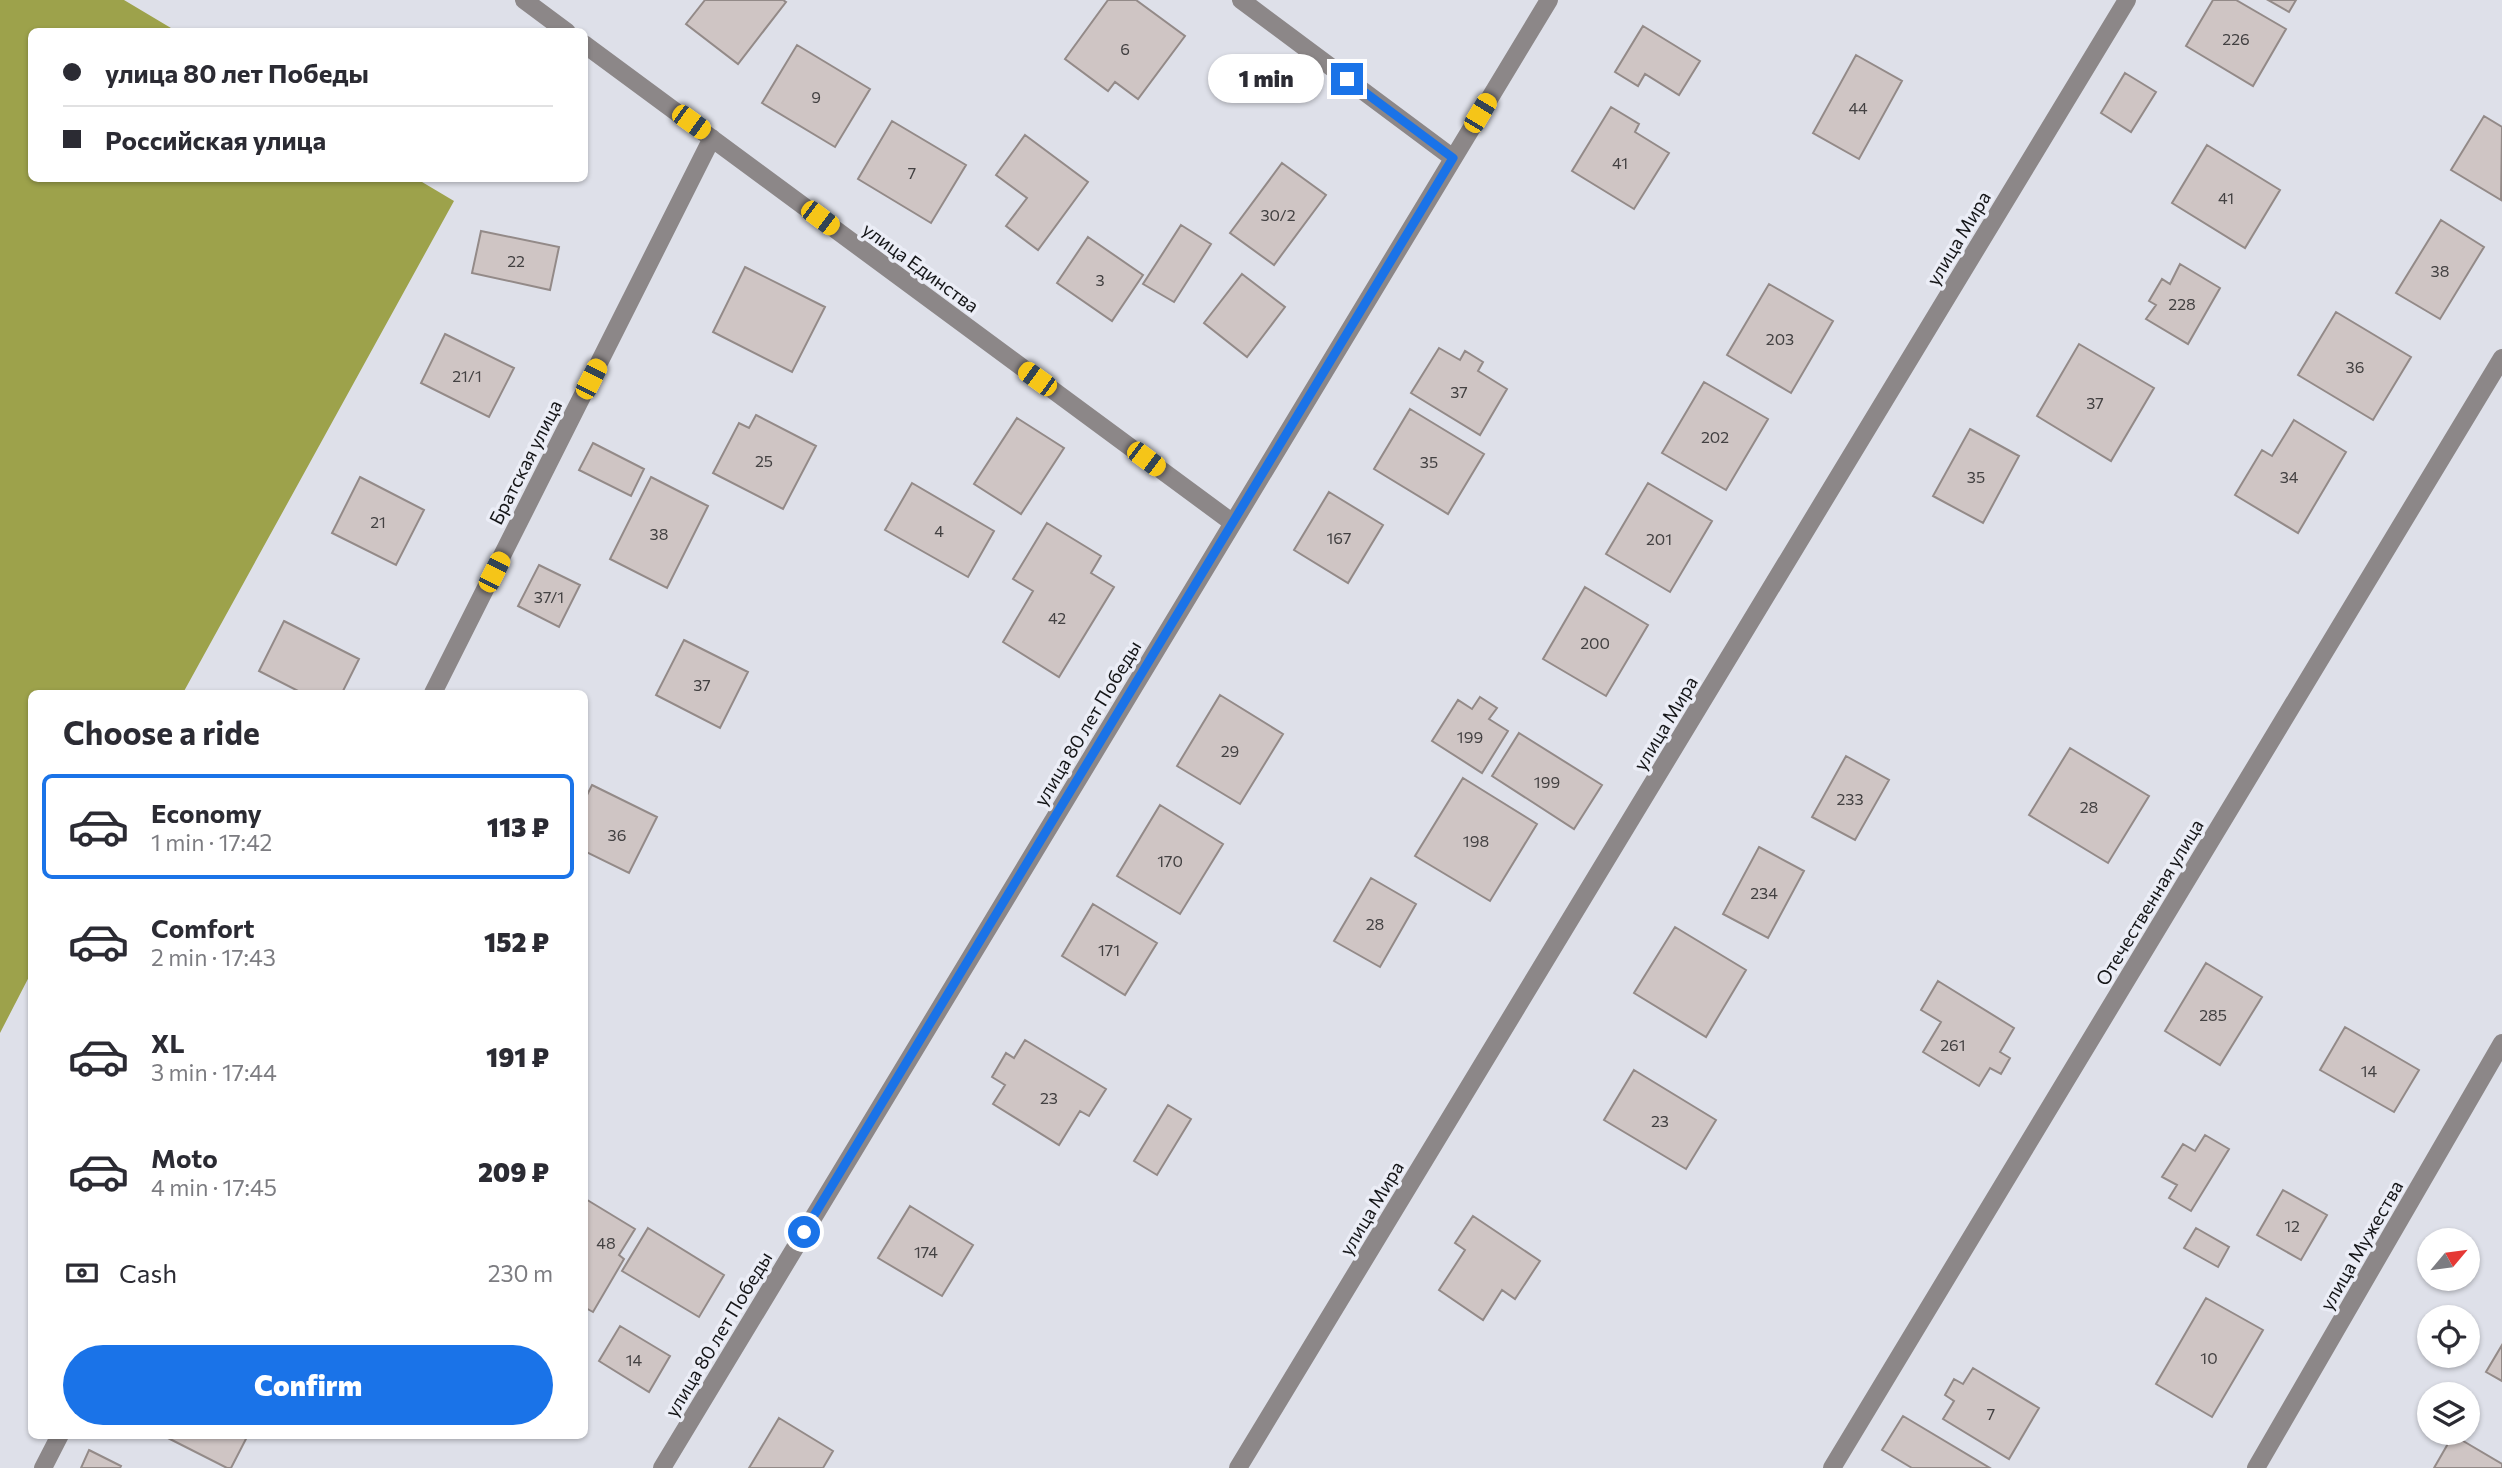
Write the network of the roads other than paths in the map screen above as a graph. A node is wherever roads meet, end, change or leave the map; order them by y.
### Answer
1 (524, 0) edge
2 (1241, 0) edge
3 (1549, 0) edge
4 (2127, 0) edge
5 (562, 28) edge
6 (588, 47) edge
7 (712, 138) junction
8 (1453, 158) junction
9 (2502, 358) edge
10 (1233, 523) junction
11 (435, 690) edge
12 (2502, 1043) edge
13 (58, 1439) edge
14 (43, 1468) edge
15 (662, 1468) edge
16 (1238, 1468) edge
17 (1832, 1468) edge
18 (2256, 1468) edge

1 - 5 street
2 - 8 street
3 - 8 street, улица 80 лет Победы
4 - 16 street, улица Мира
6 - 7 street, улица Единства
7 - 10 street, улица Единства
7 - 11 street, Братская улица
8 - 10 street, улица 80 лет Победы
9 - 17 street, Отечественная улица
10 - 15 street, улица 80 лет Победы
12 - 18 street, улица Мужества
13 - 14 street

